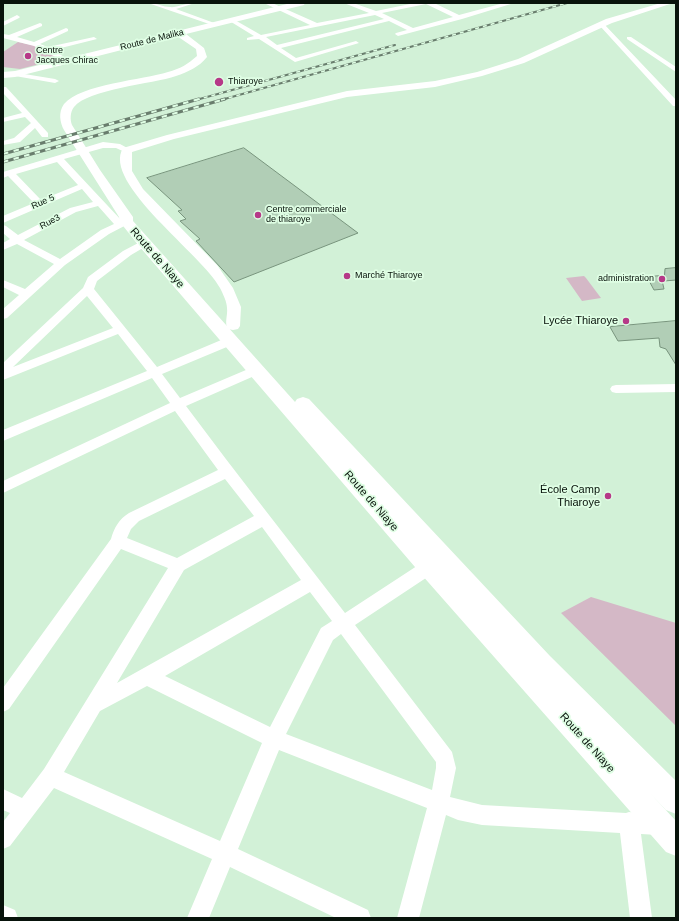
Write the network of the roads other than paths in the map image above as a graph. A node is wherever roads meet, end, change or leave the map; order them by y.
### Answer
1 (151, 3) edge
2 (192, 3) edge
3 (267, 3) edge
4 (301, 3) edge
5 (347, 3) edge
6 (424, 3) edge
7 (429, 3) edge
8 (511, 3) edge
9 (669, 3) edge
10 (279, 8) junction
11 (171, 9) junction
12 (376, 13) junction
13 (3, 15) edge
14 (460, 18) junction
15 (390, 19) junction
16 (231, 20) junction
17 (3, 24) edge
18 (214, 24) junction
19 (316, 25) junction
20 (602, 25) junction
21 (40, 26) dead end
22 (66, 30) dead end
23 (413, 30) junction
24 (178, 33) junction
25 (334, 33) junction
26 (398, 34) dead end
27 (3, 36) edge
28 (341, 36) dead end
29 (261, 37) junction
30 (11, 38) junction
31 (629, 38) dead end
32 (94, 39) dead end
33 (249, 39) dead end
34 (348, 40) dead end
35 (36, 43) junction
36 (276, 47) junction
37 (49, 49) junction
38 (67, 61) junction
39 (676, 70) edge
40 (15, 74) junction
41 (3, 75) edge
42 (55, 81) dead end
43 (3, 90) edge
44 (676, 104) edge
45 (26, 114) junction
46 (3, 120) edge
47 (35, 124) junction
48 (45, 135) dead end
49 (3, 143) edge
50 (127, 150) junction
51 (58, 158) junction
52 (6, 174) edge
53 (84, 186) junction
54 (100, 203) junction
55 (40, 204) junction
56 (3, 220) edge
57 (125, 222) junction
58 (3, 228) edge
59 (17, 240) junction
60 (144, 243) junction
61 (3, 247) edge
62 (62, 264) junction
63 (3, 284) edge
64 (88, 290) junction
65 (26, 294) junction
66 (3, 315) edge
67 (120, 329) junction
68 (231, 333) junction
69 (262, 369) junction
70 (3, 370) edge
71 (155, 373) junction
72 (3, 376) edge
73 (676, 388) edge
74 (616, 389) dead end
75 (178, 404) junction
76 (3, 436) edge
77 (228, 472) junction
78 (3, 487) edge
79 (264, 518) junction
80 (118, 541) junction
81 (178, 565) junction
82 (429, 566) junction
83 (312, 582) junction
84 (342, 622) junction
85 (147, 677) junction
86 (3, 703) edge
87 (92, 705) junction
88 (274, 740) junction
89 (51, 776) junction
90 (3, 799) edge
91 (676, 800) edge
92 (439, 803) junction
93 (24, 810) junction
94 (629, 822) junction
95 (660, 825) junction
96 (3, 839) edge
97 (676, 842) edge
98 (226, 854) junction
99 (3, 916) edge
100 (7, 918) edge
101 (198, 918) edge
102 (360, 918) edge
103 (408, 918) edge
104 (641, 918) edge

1 - 11 street
2 - 11 street
3 - 10 street
4 - 10 main road, Route de Malika
5 - 12 street
6 - 12 street
7 - 14 street
8 - 14 street
9 - 20 street
10 - 16 main road, Route de Malika
10 - 19 street
11 - 18 street
12 - 15 street
12 - 19 street
13 - 17 street
14 - 23 street
15 - 23 street
15 - 25 street
16 - 18 main road, Route de Malika
16 - 29 street
18 - 24 main road, Route de Malika
19 - 25 street
19 - 29 street
20 - 44 street
20 - 50 street
21 - 30 street
22 - 35 street
23 - 26 street
24 - 38 main road, Route de Malika
24 - 57 main road
25 - 28 street
25 - 36 street
27 - 30 street
29 - 33 street
29 - 36 street
30 - 35 street
31 - 39 street
32 - 37 street
34 - 36 street
35 - 37 street
37 - 38 street
38 - 40 main road, Route de Malika
40 - 41 main road, Route de Malika
40 - 42 street
43 - 45 street
45 - 46 street
45 - 47 street
47 - 48 street
47 - 49 street
50 - 51 street
50 - 68 street
51 - 52 street
51 - 53 street
52 - 55 street
53 - 54 street
53 - 55 street, Rue 5
54 - 57 street
54 - 59 street, Rue3
55 - 56 street, Rue 5
57 - 60 main road, Route de Niaye
57 - 62 street
57 - 68 main road, Route de Niaye
58 - 59 street
59 - 61 street, Rue3
59 - 62 street
60 - 64 street
60 - 68 main road, Route de Niaye
62 - 65 street
63 - 65 street
64 - 67 street
64 - 70 street
65 - 66 street
67 - 71 street
67 - 72 street
68 - 69 main road, Route de Niaye
68 - 71 street
69 - 75 street
69 - 82 main road, Route de Niaye
69 - 91 main road, Route de Niaye
71 - 75 street
71 - 76 street
73 - 74 street
75 - 77 street
75 - 78 street
77 - 79 street
77 - 80 street
79 - 81 street
79 - 83 street
80 - 81 street
80 - 86 street
81 - 87 street
82 - 84 street
82 - 95 main road, Route de Niaye
83 - 84 street
83 - 85 street
84 - 88 street
84 - 92 street
85 - 87 street
85 - 88 street
87 - 89 street
88 - 92 street
88 - 98 street
89 - 93 street
89 - 98 street
90 - 93 street
92 - 94 street
92 - 103 street
93 - 96 street
94 - 95 street
94 - 104 street
95 - 97 main road, Route de Niaye
98 - 101 street
98 - 102 street
99 - 100 street

